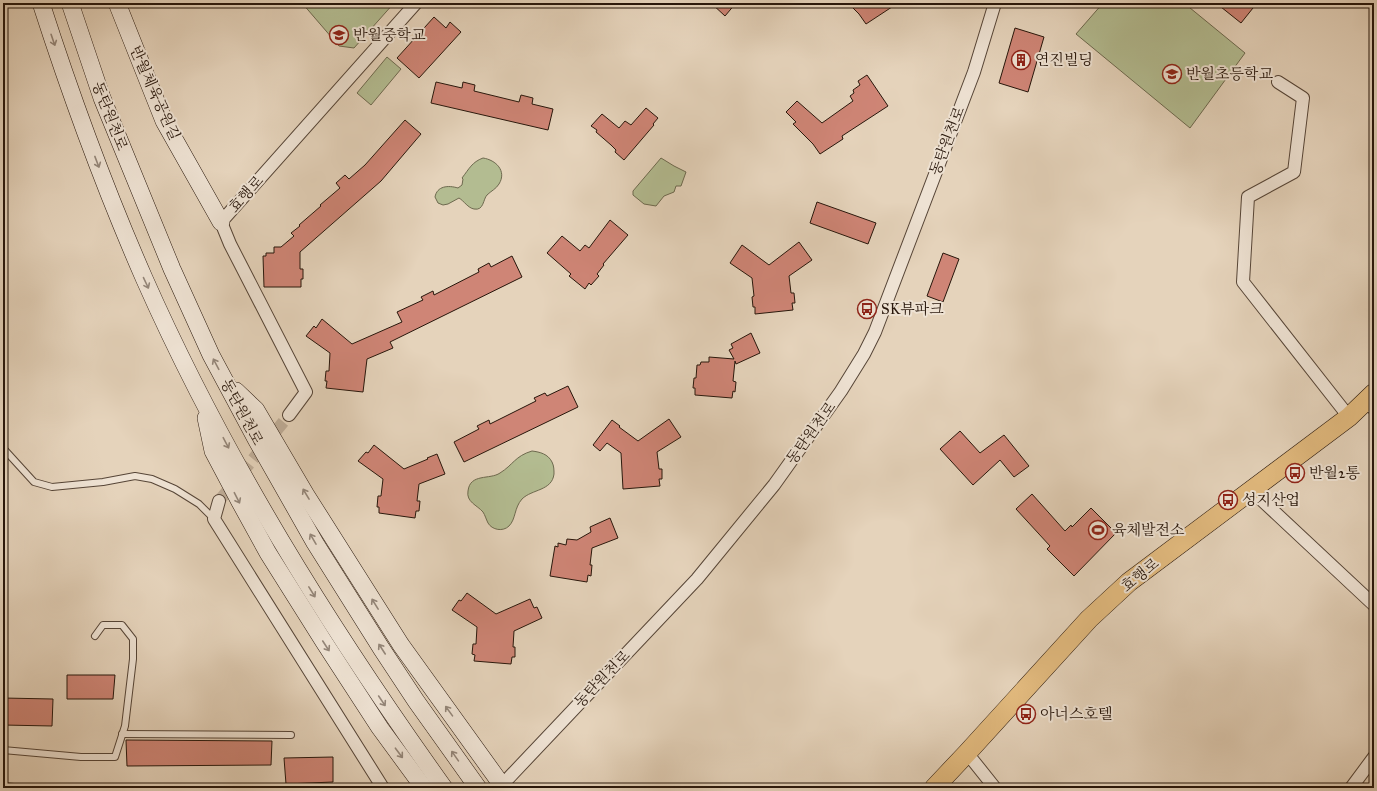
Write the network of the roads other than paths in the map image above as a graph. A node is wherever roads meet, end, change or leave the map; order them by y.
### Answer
1 (41, 3) edge
2 (70, 3) edge
3 (117, 3) edge
4 (416, 3) edge
5 (995, 3) edge
6 (1278, 82) dead end
7 (221, 222) junction
8 (225, 381) junction
9 (201, 396) junction
10 (1370, 403) edge
11 (289, 415) tunnel mouth
12 (1349, 417) junction
13 (3, 448) edge
14 (1251, 490) junction
15 (219, 501) tunnel mouth
16 (214, 519) junction
17 (1374, 605) edge
18 (95, 636) dead end
19 (122, 734) junction
20 (291, 735) dead end
21 (3, 750) edge
22 (967, 753) junction
23 (1374, 757) edge
24 (3, 786) edge
25 (503, 787) edge
26 (24, 788) edge
27 (382, 788) edge
28 (424, 788) edge
29 (444, 788) edge
30 (478, 788) edge
31 (934, 788) edge
32 (995, 788) edge
33 (1351, 788) edge

1 -> 9 main road, 동탄원천로
8 -> 2 main road, 동탄원천로
3 - 7 main road, 반월체육공원길
4 - 7 street, 효행로
5 - 25 street, 동탄원천로
6 - 12 street
7 - 11 street, 효행로
25 -> 8 main road
30 -> 8 main road, 동탄원천로
9 -> 28 main road
9 -> 29 main road, 동탄원천로
10 - 12 main road, 효행로
12 - 14 main road, 효행로
13 - 16 lane
14 - 17 street
14 - 22 main road, 효행로
15 - 16 street
16 - 27 street
18 - 19 lane
19 - 20 lane
19 - 21 lane
22 - 31 main road, 효행로
22 - 32 street
23 - 33 street
24 - 26 lane

